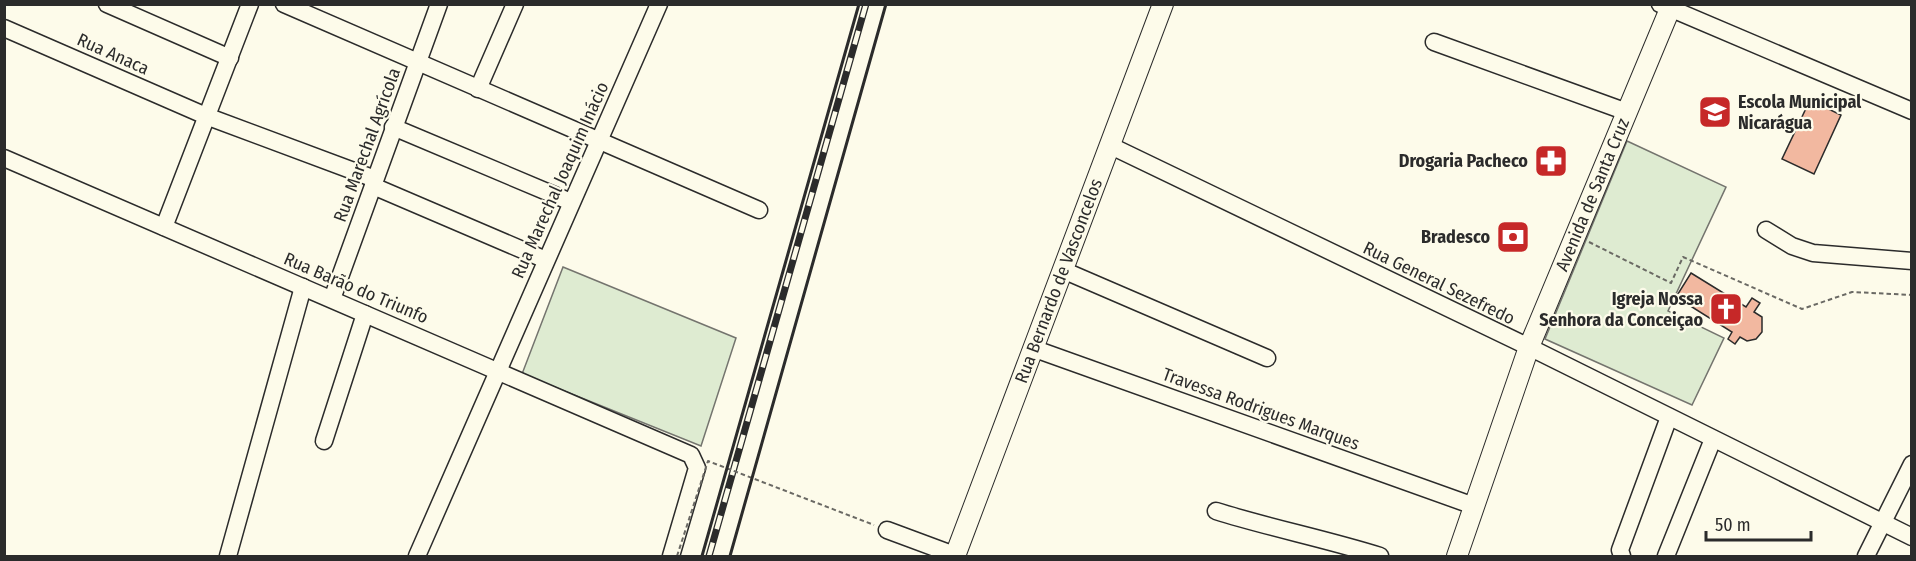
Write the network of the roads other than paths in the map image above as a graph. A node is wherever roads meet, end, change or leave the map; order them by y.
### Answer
1 (106, 4) edge
2 (250, 4) edge
3 (284, 4) edge
4 (439, 4) edge
5 (515, 4) edge
6 (659, 4) edge
7 (1163, 4) edge
8 (1667, 6) edge
9 (317, 11) edge
10 (4, 28) edge
11 (1434, 42) dead end
12 (230, 58) junction
13 (417, 63) junction
14 (478, 89) junction
15 (1911, 111) edge
16 (1627, 112) junction
17 (206, 116) junction
18 (393, 127) junction
19 (598, 141) junction
20 (1111, 146) junction
21 (4, 158) edge
22 (374, 183) junction
23 (571, 202) junction
24 (759, 210) dead end
25 (164, 227) junction
26 (1766, 230) dead end
27 (546, 260) junction
28 (1911, 261) edge
29 (1065, 271) junction
30 (303, 287) junction
31 (332, 299) junction
32 (365, 314) junction
33 (1529, 347) junction
34 (1035, 349) junction
35 (1267, 358) dead end
36 (497, 371) junction
37 (1669, 417) junction
38 (1713, 439) junction
39 (324, 441) dead end
40 (1911, 464) edge
41 (1474, 506) junction
42 (1216, 511) dead end
43 (1883, 522) junction
44 (880, 528) road end
45 (1911, 537) edge
46 (228, 556) edge
47 (417, 556) edge
48 (671, 556) edge
49 (956, 556) edge
50 (1380, 556) edge
51 (1457, 556) edge
52 (1622, 556) edge
53 (1666, 556) edge
54 (1866, 556) edge

1 - 12 street
2 - 12 street
3 - 9 street
4 - 13 street, Rua Marechal Agrícola
5 - 14 street
6 - 19 street, Rua Marechal Joaquim Inácio
7 - 20 main road, Rua Bernardo de Vasconcelos
8 - 15 street
8 - 16 main road, Avenida de Santa Cruz
9 - 13 street
10 - 17 street, Rua Anaca
11 - 16 street
12 - 17 street
13 - 14 street
13 - 18 street, Rua Marechal Agrícola
14 - 19 street
16 - 33 main road, Avenida de Santa Cruz
17 - 22 street, Rua Anaca
17 - 25 street
18 - 22 street, Rua Marechal Agrícola
18 - 23 street
19 - 23 street, Rua Marechal Joaquim Inácio
19 - 24 street
20 - 29 main road, Rua Bernardo de Vasconcelos
20 - 33 street, Rua General Sezefredo
21 - 25 street, Rua Barão do Triunfo
22 - 27 street, Rua Anaca
22 - 31 street, Rua Marechal Agrícola
23 - 27 street, Rua Marechal Joaquim Inácio
25 - 30 street, Rua Barão do Triunfo
26 - 28 street
27 - 36 street, Rua Marechal Joaquim Inácio
29 - 34 main road, Rua Bernardo de Vasconcelos
29 - 35 street
30 - 31 street, Rua Barão do Triunfo
30 - 46 street
31 - 32 street, Rua Barão do Triunfo
32 - 36 street, Rua Barão do Triunfo
32 - 39 street
33 - 37 street, Rua General Sezefredo
33 - 41 main road, Avenida de Santa Cruz
34 - 41 street, Travessa Rodrigues Marques
34 - 49 main road, Rua Bernardo de Vasconcelos
36 - 47 street, Rua Marechal Joaquim Inácio
36 - 48 street, Rua Barão do Triunfo
37 - 38 street, Rua General Sezefredo
37 - 52 street
38 - 43 street, Rua General Sezefredo
38 - 53 street
40 - 43 street
41 - 51 main road, Avenida de Santa Cruz
42 - 50 street
43 - 45 street, Rua General Sezefredo
43 - 54 street
44 - 49 street

